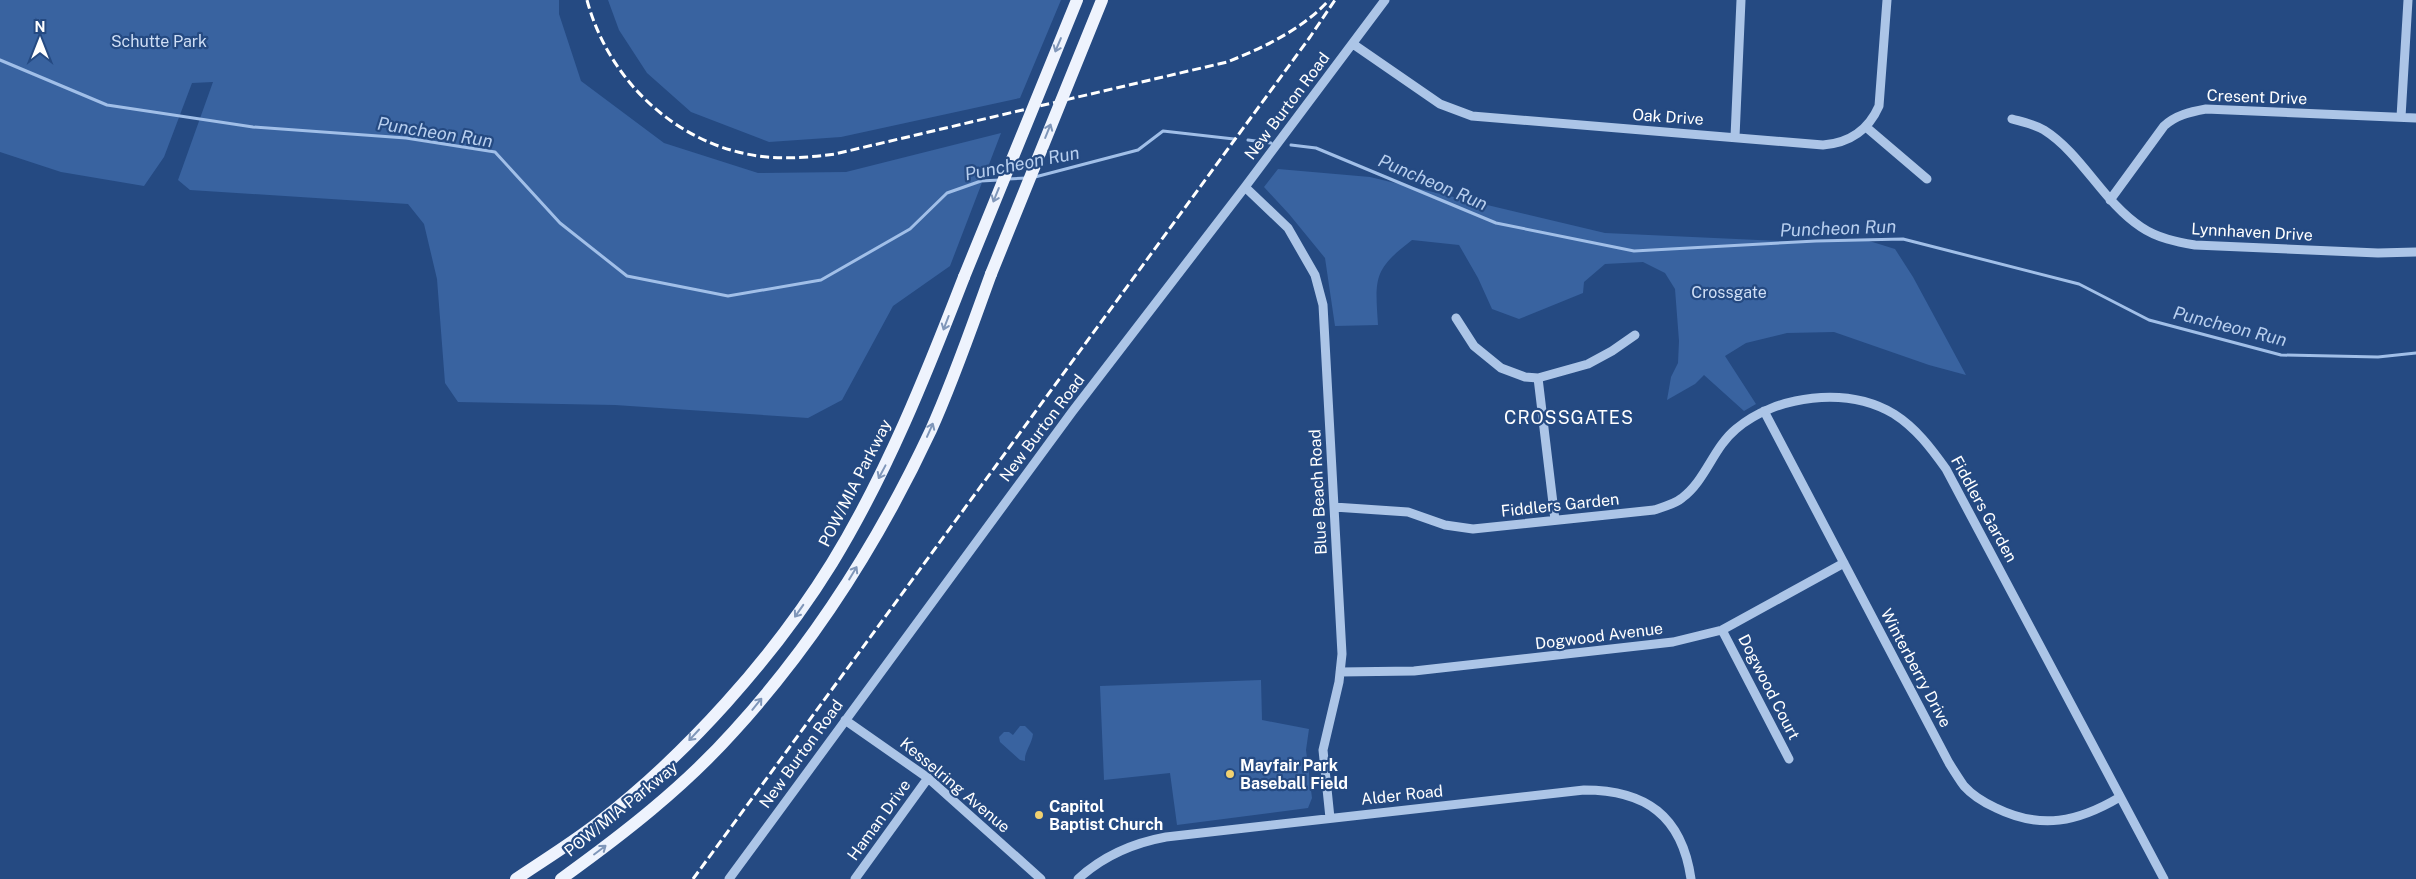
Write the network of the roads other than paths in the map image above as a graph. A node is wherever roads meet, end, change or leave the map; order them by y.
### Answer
1 (1077, 0) edge
2 (1102, 0) edge
3 (1385, 0) edge
4 (1742, 0) edge
5 (1886, 0) edge
6 (2408, 0) edge
7 (1353, 44) junction
8 (2401, 117) junction
9 (2416, 118) edge
10 (2012, 119) dead end
11 (1866, 128) junction
12 (1735, 138) junction
13 (1927, 180) dead end
14 (1245, 187) junction
15 (2110, 200) junction
16 (2416, 252) edge
17 (1456, 318) dead end
18 (1635, 335) dead end
19 (1538, 378) junction
20 (1764, 411) junction
21 (1334, 507) junction
22 (1555, 520) junction
23 (1844, 563) junction
24 (1722, 630) junction
25 (1340, 672) junction
26 (845, 720) junction
27 (1789, 759) dead end
28 (928, 778) junction
29 (2120, 797) junction
30 (1330, 818) junction
31 (516, 879) edge
32 (561, 879) edge
33 (729, 879) edge
34 (855, 879) edge
35 (1041, 879) edge
36 (1078, 879) edge
37 (1691, 879) edge
38 (2164, 879) edge

1 -> 31 main road, POW/MIA Parkway, bridge
32 -> 2 main road, POW/MIA Parkway, bridge
3 - 7 street, New Burton Road
4 - 12 street
5 - 11 street
6 - 8 street
7 - 12 street, Oak Drive
7 - 14 street, New Burton Road
8 - 9 street, Cresent Drive
8 - 15 street, Cresent Drive
10 - 15 street, Lynnhaven Drive
11 - 12 street, Oak Drive
11 - 13 street
14 - 21 street, Blue Beach Road
14 - 26 street, New Burton Road
15 - 16 street, Lynnhaven Drive
17 - 19 street
18 - 19 street
19 - 22 street
20 - 22 street, Fiddlers Garden
20 - 23 street, Winterberry Drive
20 - 29 street, Fiddlers Garden
21 - 22 street, Fiddlers Garden
21 - 25 street, Blue Beach Road
23 - 24 street, Dogwood Avenue
23 - 29 street, Winterberry Drive
24 - 25 street, Dogwood Avenue
24 - 27 street, Dogwood Court
25 - 30 street, Blue Beach Road
26 - 28 street, Kesselring Avenue
26 - 33 street, New Burton Road
28 - 34 street, Haman Drive
28 - 35 street, Kesselring Avenue
29 - 38 street, Fiddlers Garden
30 - 36 street, Alder Road
30 - 37 street, Alder Road

